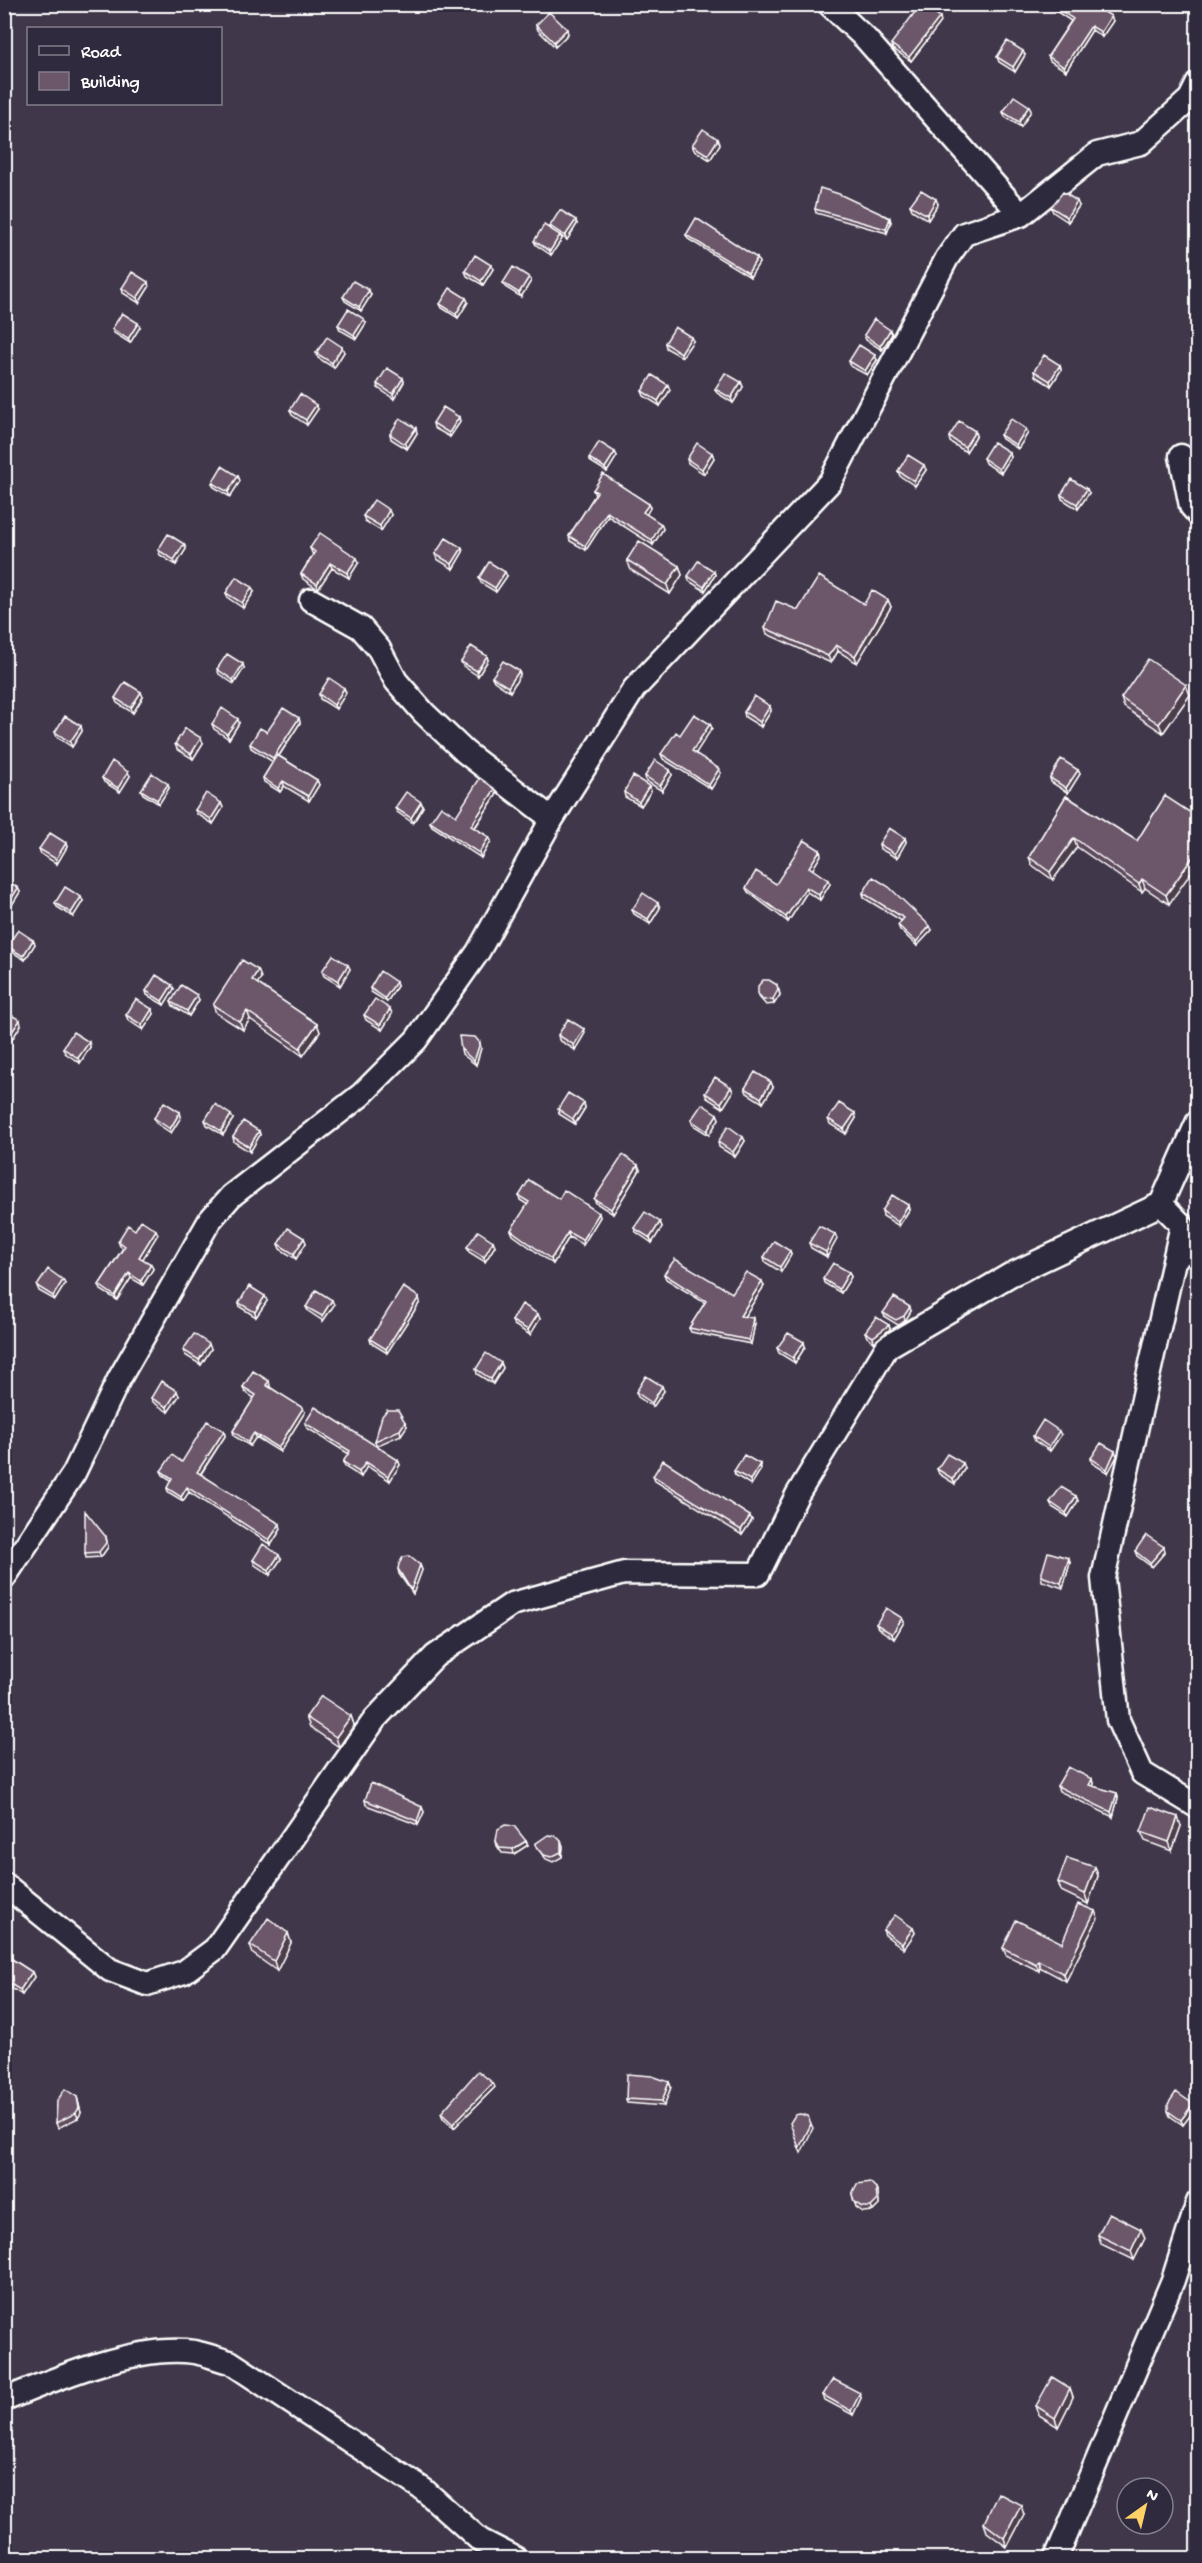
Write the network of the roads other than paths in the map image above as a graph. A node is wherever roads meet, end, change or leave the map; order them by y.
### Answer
1 (829, 4) edge
2 (1197, 82) edge
3 (1022, 215) junction
4 (1181, 456) dead end
5 (1197, 514) edge
6 (311, 600) dead end
7 (552, 819) junction
8 (1197, 1121) edge
9 (1161, 1203) junction
10 (1197, 1240) edge
11 (1174, 1260) junction
12 (4, 1578) edge
13 (1197, 1807) edge
14 (4, 1884) edge
15 (1197, 2202) edge
16 (4, 2400) edge
17 (515, 2559) edge
18 (1056, 2559) edge

1 - 3 street
2 - 3 street
3 - 7 street
4 - 5 street
6 - 7 street
7 - 12 street
8 - 9 street
9 - 11 street
9 - 14 street
10 - 11 street
11 - 13 street
15 - 18 street
16 - 17 street

